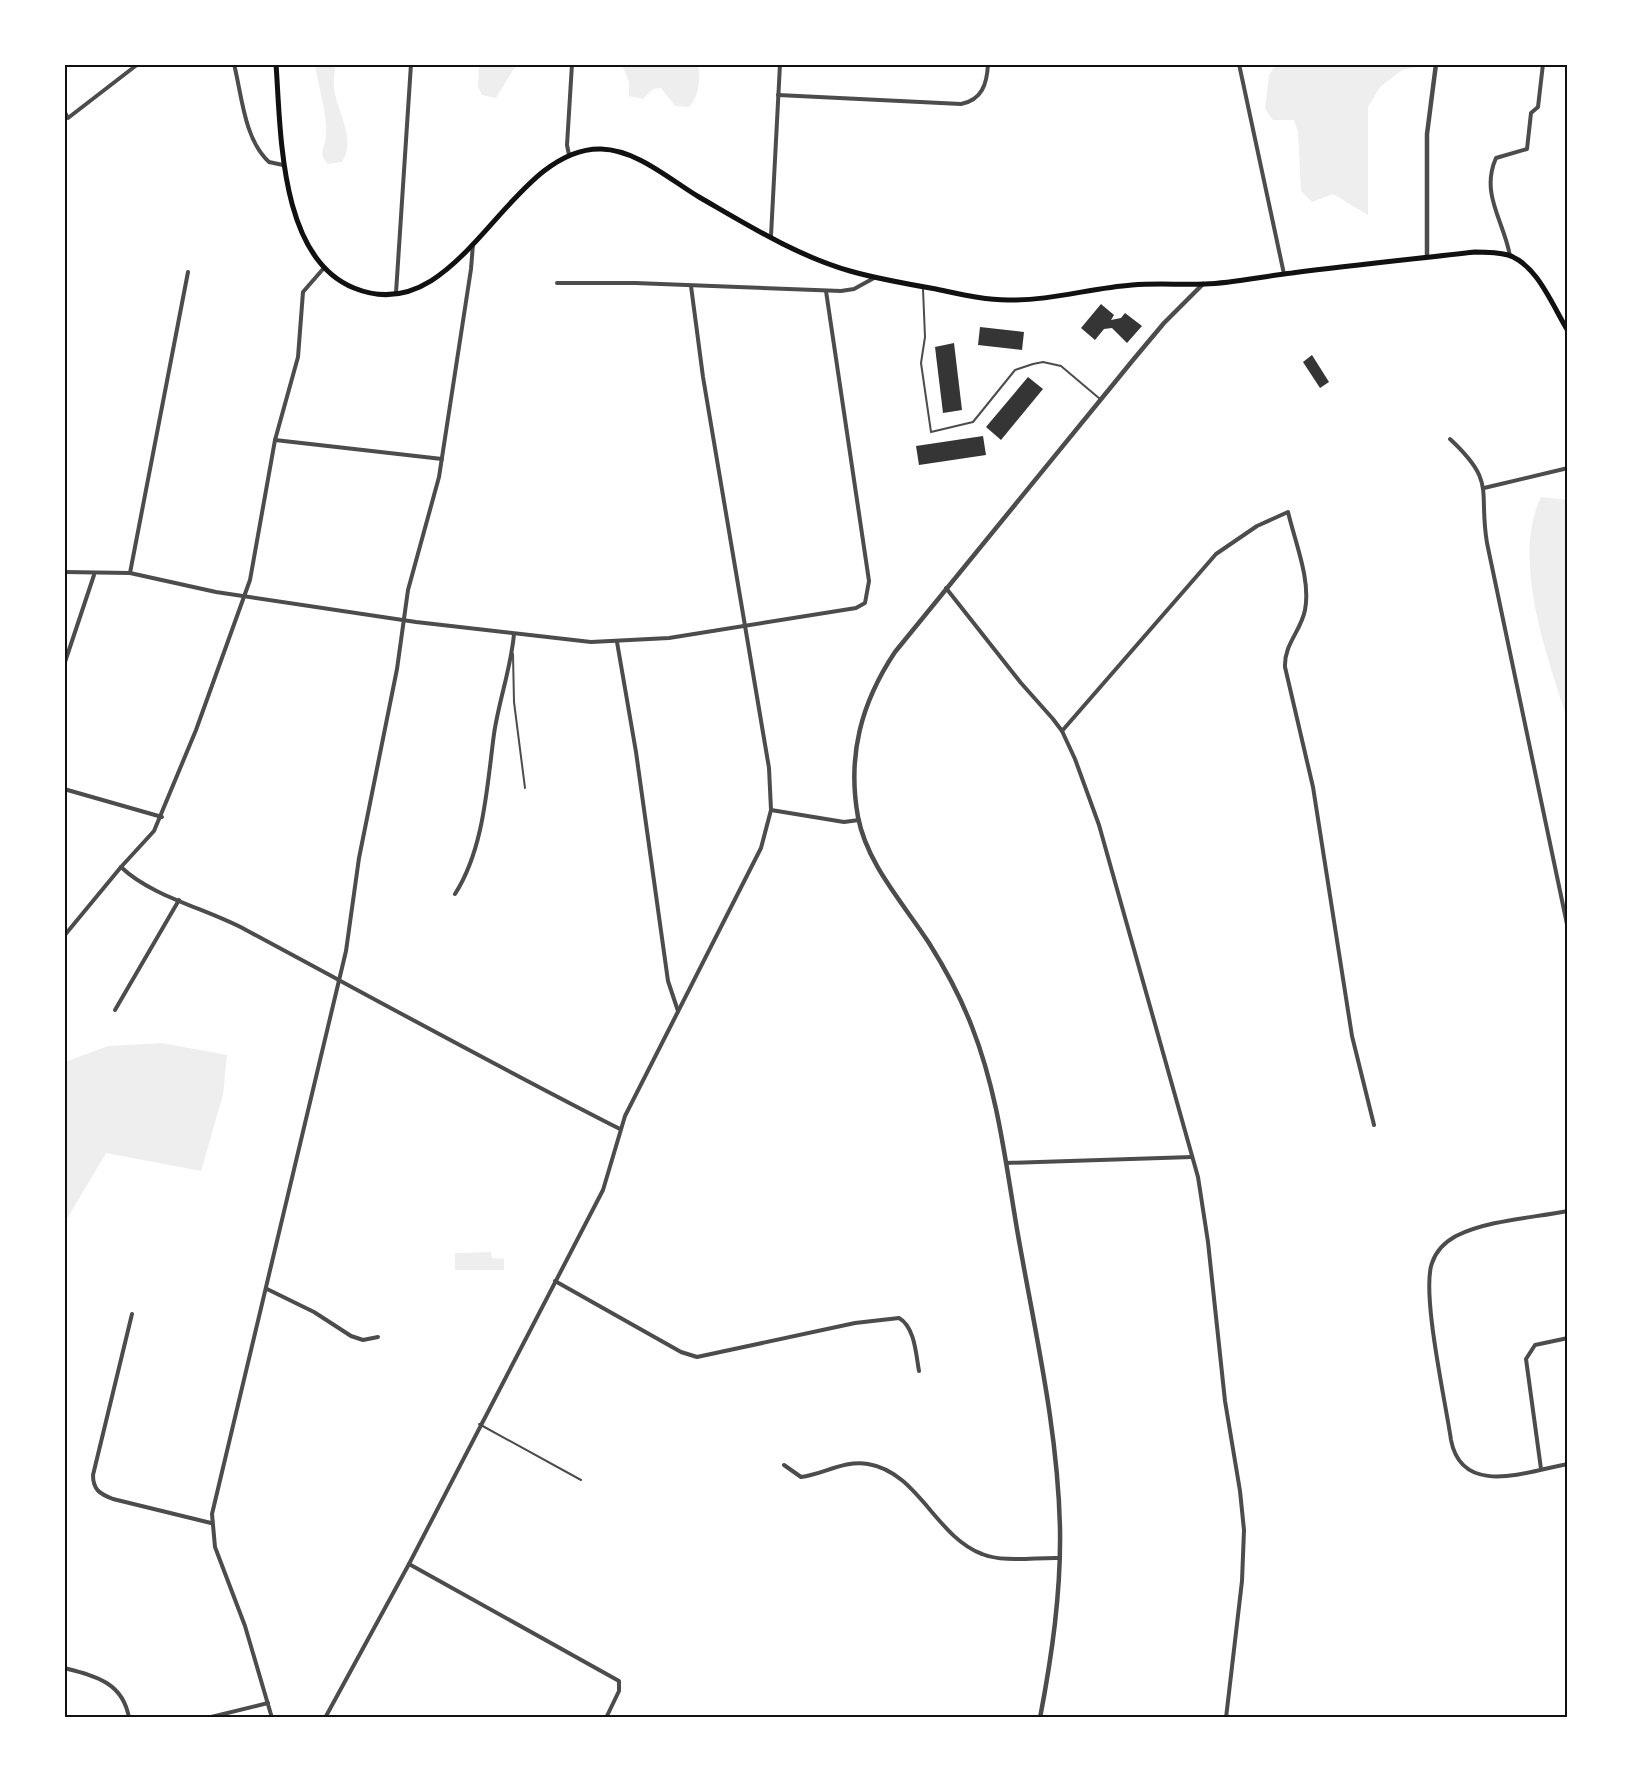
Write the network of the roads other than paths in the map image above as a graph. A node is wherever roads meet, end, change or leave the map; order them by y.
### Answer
1 (138, 64) edge
2 (234, 64) edge
3 (276, 64) edge
4 (411, 64) edge
5 (572, 64) edge
6 (780, 64) edge
7 (988, 64) edge
8 (1239, 64) edge
9 (1436, 64) edge
10 (1544, 64) edge
11 (778, 95) junction
12 (64, 111) edge
13 (569, 155) junction
14 (283, 165) junction
15 (771, 236) junction
16 (472, 244) junction
17 (1510, 256) junction
18 (1427, 257) junction
19 (323, 269) junction
20 (188, 272) dead end
21 (1284, 274) junction
22 (874, 277) junction
23 (557, 283) dead end
24 (1203, 285) junction
25 (691, 286) junction
26 (922, 287) junction
27 (826, 291) junction
28 (396, 294) junction
29 (1568, 331) edge
30 (1101, 399) junction
31 (1450, 439) dead end
32 (275, 440) junction
33 (442, 459) junction
34 (1568, 468) edge
35 (1484, 488) junction
36 (64, 572) edge
37 (130, 573) junction
38 (95, 574) junction
39 (946, 588) junction
40 (245, 596) junction
41 (404, 620) junction
42 (745, 625) junction
43 (514, 634) junction
44 (617, 642) junction
45 (513, 652) junction
46 (64, 665) edge
47 (1062, 731) junction
48 (525, 788) dead end
49 (64, 789) edge
50 (771, 810) junction
51 (162, 817) junction
52 (859, 820) junction
53 (121, 867) junction
54 (455, 894) dead end
55 (179, 900) junction
56 (1568, 928) edge
57 (64, 936) edge
58 (340, 980) junction
59 (115, 1010) dead end
60 (678, 1012) junction
61 (1374, 1125) dead end
62 (620, 1129) junction
63 (1192, 1157) junction
64 (1005, 1163) junction
65 (1568, 1211) edge
66 (555, 1281) junction
67 (267, 1289) junction
68 (132, 1314) dead end
69 (378, 1337) dead end
70 (1568, 1338) edge
71 (919, 1371) dead end
72 (479, 1424) junction
73 (1568, 1464) edge
74 (784, 1465) dead end
75 (1541, 1469) junction
76 (581, 1480) dead end
77 (211, 1523) junction
78 (1060, 1558) junction
79 (409, 1564) junction
80 (64, 1668) edge
81 (268, 1703) junction
82 (129, 1718) edge
83 (207, 1718) edge
84 (272, 1718) edge
85 (325, 1718) edge
86 (606, 1718) edge
87 (1040, 1718) edge
88 (1226, 1718) edge

1 - 12 street
2 - 14 street
3 - 14 main road
4 - 28 street
5 - 13 street
6 - 11 street
7 - 11 street
8 - 21 street
9 - 18 street
10 - 17 street
11 - 15 street
13 - 15 main road
13 - 16 main road
14 - 19 main road
15 - 22 main road
16 - 28 main road
16 - 33 street
17 - 18 main road
17 - 29 main road
18 - 21 main road
19 - 28 main road
19 - 32 street
20 - 37 street
21 - 24 main road
22 - 26 main road
22 - 27 street
23 - 25 street
24 - 26 main road
24 - 30 street
25 - 27 street
25 - 42 street
26 - 30 lane
27 - 42 street
30 - 39 street
31 - 35 street
32 - 33 street
32 - 40 street
33 - 41 street
34 - 35 street
35 - 56 street
36 - 38 street
37 - 38 street
37 - 40 street
38 - 46 street
39 - 47 street
39 - 52 street
40 - 41 street
40 - 51 street
41 - 43 street
41 - 58 street
42 - 44 street
42 - 50 street
43 - 44 street
43 - 45 street
44 - 60 street
45 - 48 lane
45 - 54 street
47 - 61 street
47 - 63 street
49 - 51 street
50 - 52 street
50 - 60 street
51 - 53 street
52 - 64 street
53 - 55 street
53 - 57 street
55 - 58 street
55 - 59 street
58 - 62 street
58 - 67 street
60 - 62 street
62 - 66 street
63 - 64 street
63 - 88 street
64 - 78 street
65 - 75 street
66 - 71 street
66 - 72 street
67 - 69 street
67 - 77 street
68 - 77 street
70 - 75 street
72 - 76 lane
72 - 79 street
73 - 75 street
74 - 78 street
77 - 81 street
78 - 87 street
79 - 85 street
79 - 86 street
80 - 82 street
81 - 83 street
81 - 84 street

